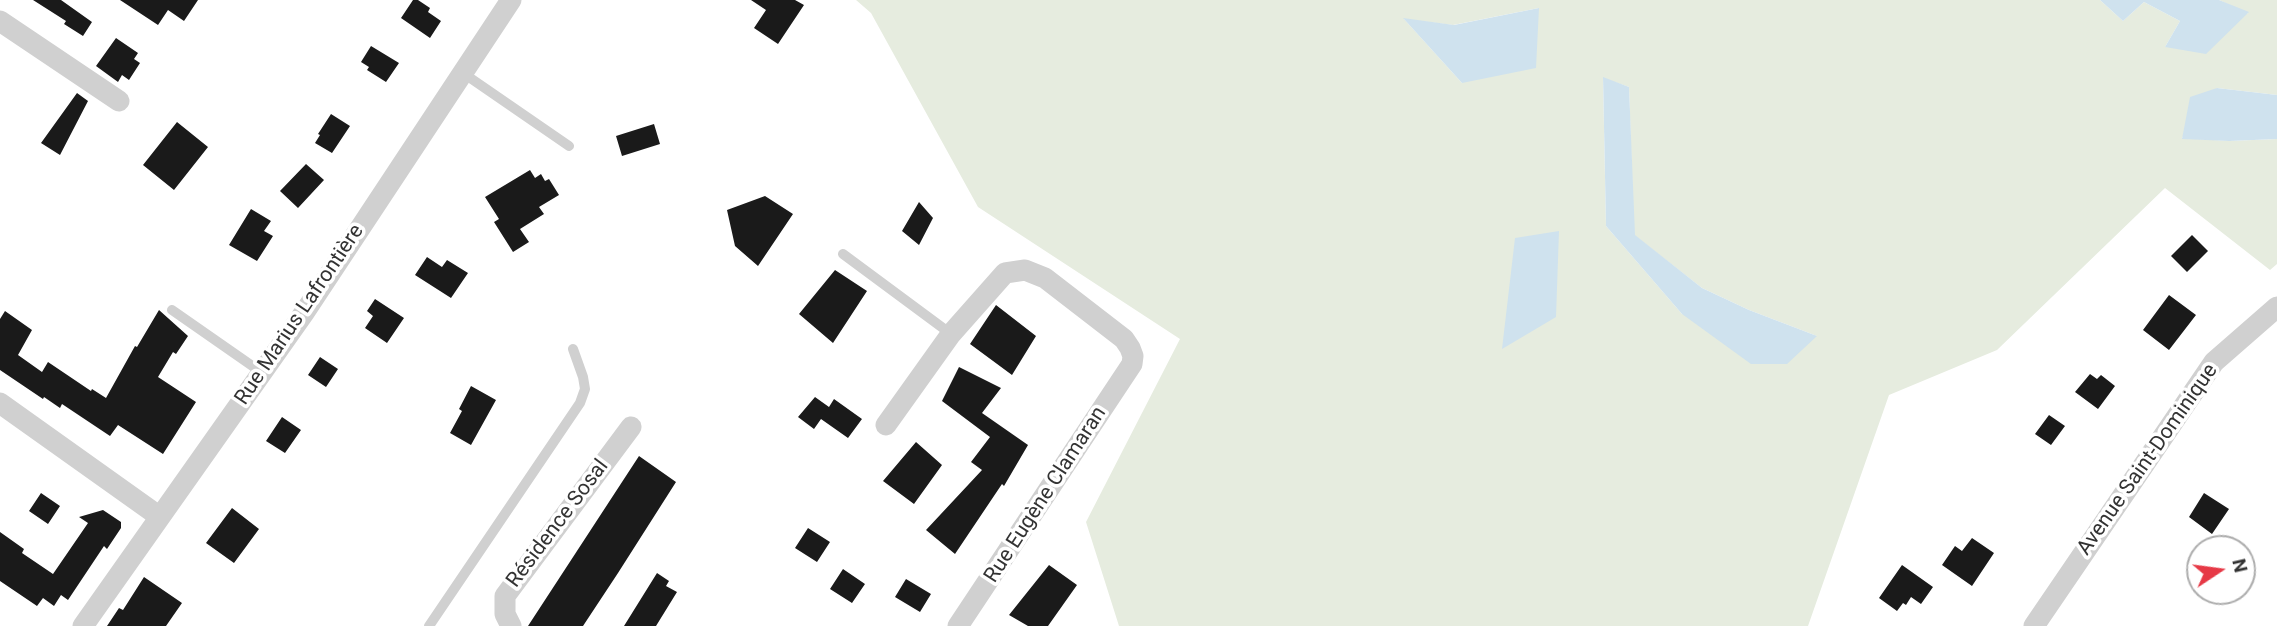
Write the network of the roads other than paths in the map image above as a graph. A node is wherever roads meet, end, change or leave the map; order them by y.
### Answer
1 (511, 0) edge
2 (0, 21) edge
3 (463, 73) junction
4 (119, 101) dead end
5 (569, 146) dead end
6 (843, 254) dead end
7 (2277, 307) edge
8 (172, 310) dead end
9 (951, 334) junction
10 (573, 349) dead end
11 (261, 372) junction
12 (0, 403) edge
13 (886, 425) dead end
14 (631, 427) dead end
15 (160, 517) junction
16 (83, 626) edge
17 (429, 626) edge
18 (511, 626) edge
19 (958, 626) edge
20 (2035, 626) edge

1 - 3 street, Rue Marius Lafrontière
2 - 4 street
3 - 5 lane
3 - 11 street, Rue Marius Lafrontière
6 - 9 lane
7 - 20 street, Avenue Saint-Dominique
8 - 11 lane
9 - 13 street
9 - 19 street, Rue Eugène Clamaran
10 - 17 lane
11 - 15 street, Rue Marius Lafrontière
12 - 15 street
14 - 18 street, Résidence Sosal
15 - 16 street, Rue Marius Lafrontière

